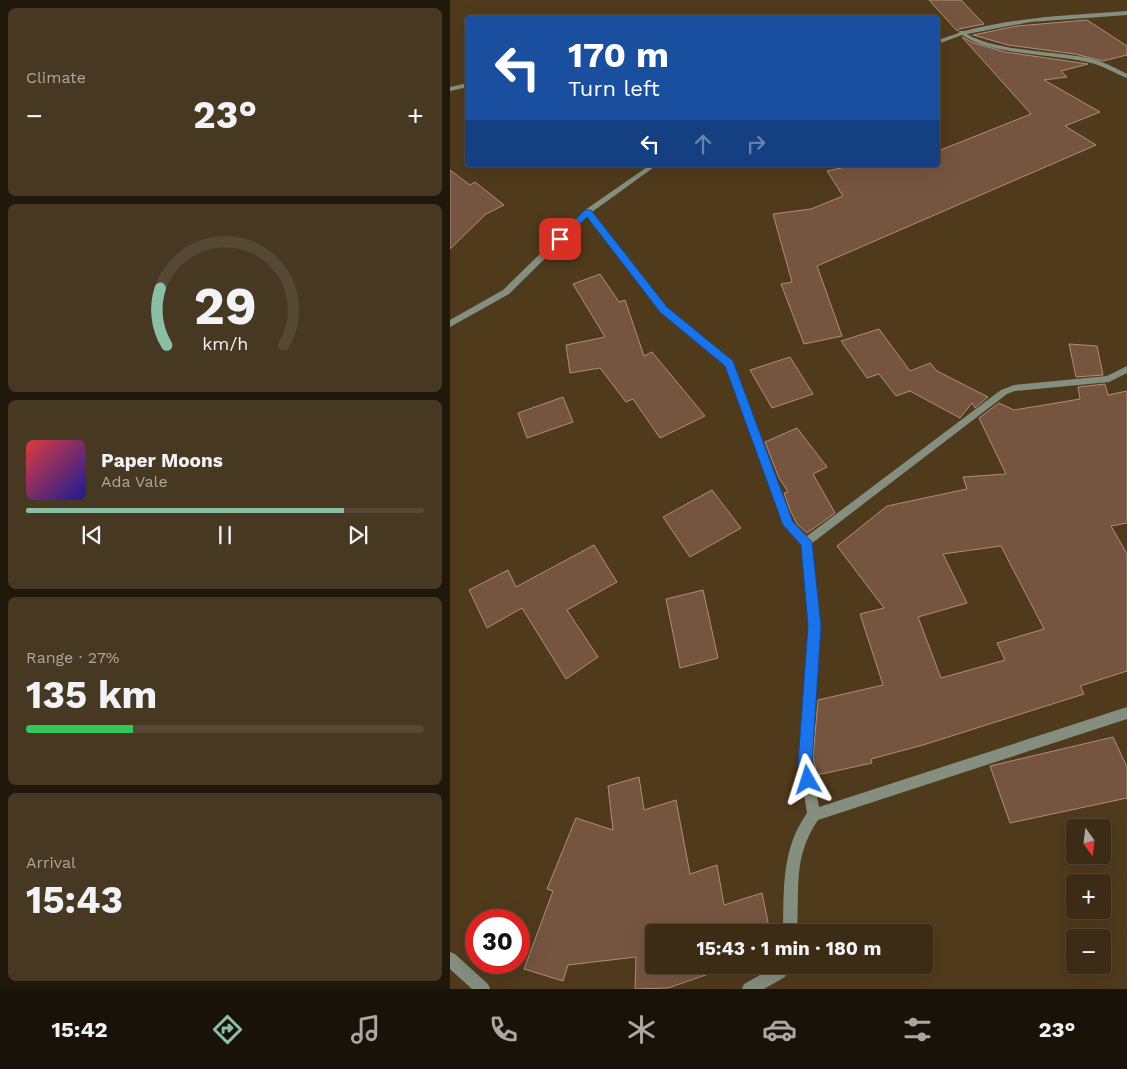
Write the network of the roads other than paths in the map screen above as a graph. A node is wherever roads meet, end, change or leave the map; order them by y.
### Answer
1 (1127, 14) edge
2 (961, 32) junction
3 (940, 41) edge
4 (1127, 76) edge
5 (465, 85) edge
6 (450, 89) edge
7 (651, 167) edge
8 (588, 212) junction
9 (450, 324) edge
10 (1127, 369) edge
11 (806, 542) junction
12 (1127, 713) edge
13 (814, 815) junction
14 (790, 924) edge
15 (450, 959) edge
16 (776, 974) edge
17 (483, 989) edge
18 (749, 989) edge

1 - 2 street
2 - 3 street
2 - 4 street
5 - 6 street
7 - 8 street
8 - 9 street
8 - 11 street
10 - 11 street
11 - 13 street
12 - 13 street
13 - 14 street
15 - 17 street
16 - 18 street

